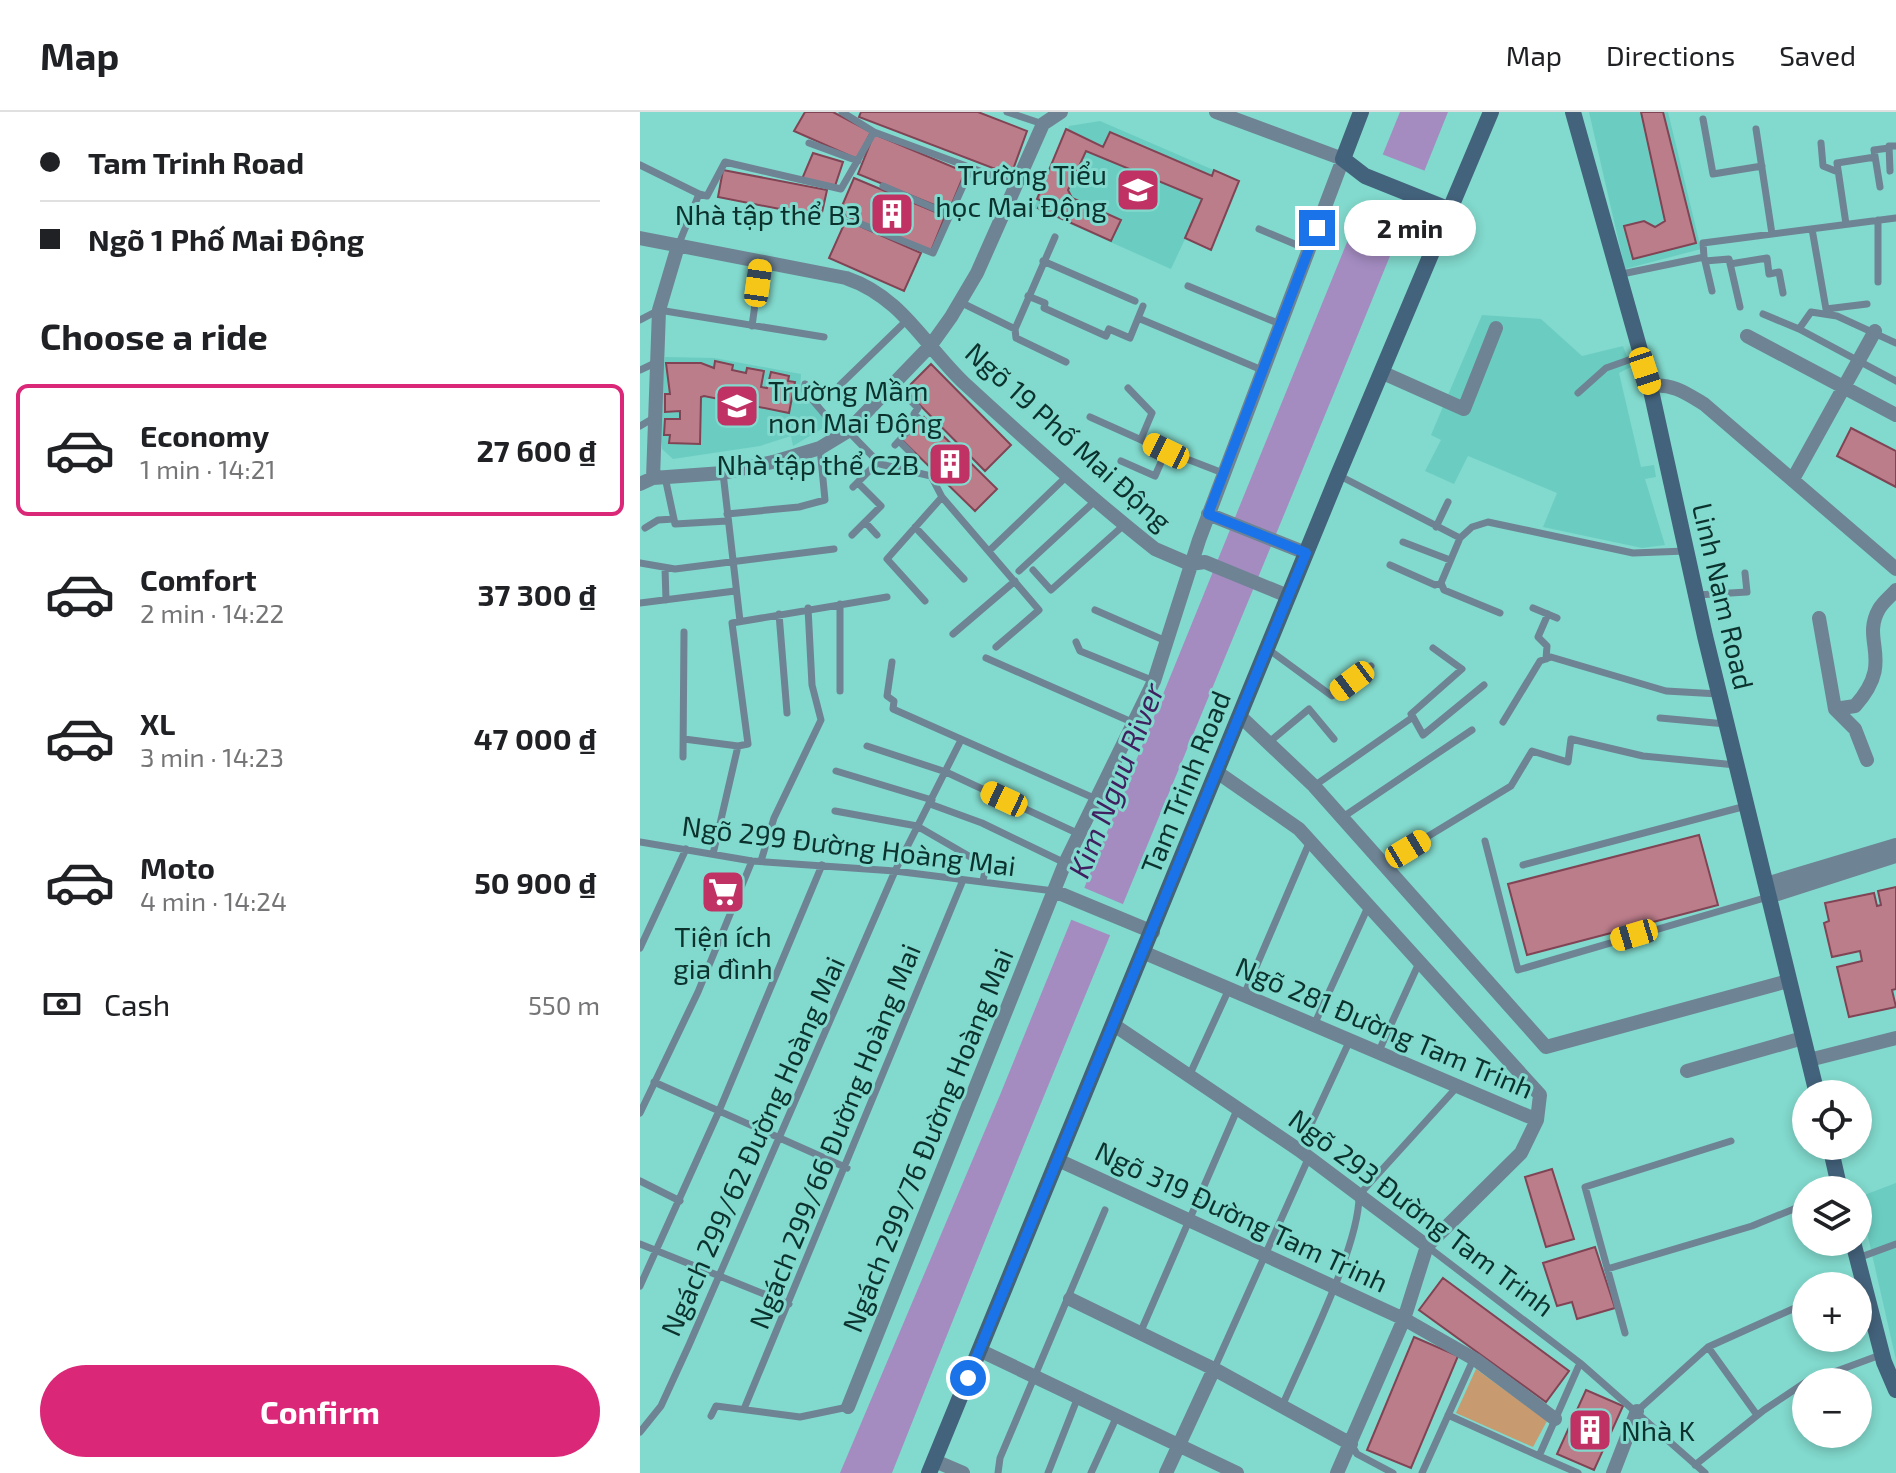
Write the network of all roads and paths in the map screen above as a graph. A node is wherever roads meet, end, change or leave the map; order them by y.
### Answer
1 (1007, 112) edge
2 (1061, 112) edge
3 (1216, 112) edge
4 (1361, 112) edge
5 (1491, 112) edge
6 (1573, 112) edge
7 (847, 113) edge
8 (1703, 119) dead end
9 (1043, 124) junction
10 (1756, 129) dead end
11 (874, 132) junction
12 (809, 143) dead end
13 (1821, 143) dead end
14 (1892, 147) edge
15 (1875, 157) junction
16 (1343, 159) junction
17 (858, 161) junction
18 (640, 165) edge
19 (1762, 166) junction
20 (971, 168) junction
21 (1890, 171) dead end
22 (1838, 172) junction
23 (1015, 184) junction
24 (883, 186) dead end
25 (1880, 187) dead end
26 (699, 194) junction
27 (1450, 210) junction
28 (950, 215) junction
29 (1896, 218) edge
30 (1878, 220) junction
31 (861, 224) dead end
32 (1846, 224) junction
33 (1259, 229) dead end
34 (1812, 229) junction
35 (1772, 234) junction
36 (1055, 237) dead end
37 (643, 241) edge
38 (678, 246) junction
39 (1309, 250) junction
40 (1704, 259) junction
41 (761, 261) junction
42 (1043, 261) junction
43 (1730, 264) junction
44 (1616, 275) junction
45 (1878, 282) dead end
46 (1188, 286) dead end
47 (1712, 291) dead end
48 (1783, 293) dead end
49 (1028, 296) junction
50 (1135, 301) dead end
51 (960, 302) junction
52 (1867, 304) dead end
53 (1143, 306) dead end
54 (1740, 307) dead end
55 (659, 310) junction
56 (1763, 314) dead end
57 (1138, 318) junction
58 (909, 319) junction
59 (640, 320) edge
60 (1280, 324) junction
61 (752, 326) junction
62 (1496, 328) dead end
63 (1015, 329) junction
64 (1799, 329) junction
65 (1875, 331) junction
66 (1747, 336) dead end
67 (824, 337) dead end
68 (1896, 343) edge
69 (931, 345) junction
70 (1640, 356) junction
71 (1066, 362) dead end
72 (1858, 362) junction
73 (655, 363) junction
74 (640, 370) edge
75 (1262, 370) junction
76 (1381, 372) junction
77 (1896, 381) edge
78 (805, 384) dead end
79 (894, 384) junction
80 (840, 385) dead end
81 (1650, 386) junction
82 (1843, 387) junction
83 (1128, 388) dead end
84 (1578, 393) dead end
85 (1896, 415) edge
86 (1090, 417) dead end
87 (646, 422) edge
88 (845, 433) junction
89 (1141, 439) junction
90 (820, 448) junction
91 (1166, 451) junction
92 (911, 453) dead end
93 (1121, 461) dead end
94 (878, 462) junction
95 (723, 473) junction
96 (1223, 473) junction
97 (1068, 475) junction
98 (1338, 475) junction
99 (1793, 479) junction
100 (653, 480) edge
101 (942, 497) junction
102 (1096, 500) junction
103 (1448, 502) dead end
104 (1208, 514) junction
105 (727, 517) junction
106 (674, 519) junction
107 (865, 522) junction
108 (1124, 525) junction
109 (915, 527) junction
110 (1436, 527) junction
111 (645, 528) dead end
112 (852, 535) dead end
113 (877, 535) dead end
114 (1460, 538) junction
115 (1403, 542) dead end
116 (834, 549) dead end
117 (990, 550) junction
118 (1686, 551) junction
119 (1306, 553) junction
120 (1450, 560) junction
121 (731, 562) junction
122 (640, 563) edge
123 (1190, 564) junction
124 (1390, 565) dead end
125 (665, 568) junction
126 (1896, 569) edge
127 (1033, 570) dead end
128 (1019, 571) dead end
129 (1745, 573) dead end
130 (964, 579) dead end
131 (1015, 581) junction
132 (1441, 583) junction
133 (1896, 590) edge
134 (735, 591) junction
135 (1697, 595) junction
136 (1288, 596) junction
137 (887, 597) dead end
138 (666, 600) junction
139 (925, 601) dead end
140 (640, 603) edge
141 (840, 604) junction
142 (808, 608) junction
143 (1533, 608) dead end
144 (1095, 610) dead end
145 (1500, 613) dead end
146 (779, 614) junction
147 (1548, 614) junction
148 (1557, 618) dead end
149 (1819, 618) dead end
150 (736, 622) junction
151 (684, 632) dead end
152 (953, 634) dead end
153 (1076, 642) dead end
154 (1169, 642) junction
155 (996, 647) dead end
156 (1266, 648) junction
157 (1433, 648) dead end
158 (986, 658) dead end
159 (1546, 659) junction
160 (892, 662) dead end
161 (1371, 666) dead end
162 (1154, 681) junction
163 (1484, 685) dead end
164 (840, 691) dead end
165 (1719, 694) junction
166 (1835, 709) junction
167 (787, 713) dead end
168 (1240, 716) junction
169 (1413, 717) junction
170 (1660, 718) dead end
171 (1503, 722) dead end
172 (1134, 723) junction
173 (1726, 724) junction
174 (1472, 730) dead end
175 (684, 739) junction
176 (1334, 739) dead end
177 (960, 742) junction
178 (1266, 745) junction
179 (738, 746) junction
180 (867, 746) dead end
181 (683, 757) dead end
182 (1867, 760) dead end
183 (1736, 765) junction
184 (836, 771) dead end
185 (946, 772) junction
186 (1217, 772) junction
187 (1314, 786) junction
188 (1096, 799) junction
189 (931, 802) junction
190 (1746, 806) junction
191 (835, 811) dead end
192 (1342, 819) junction
193 (917, 826) junction
194 (1079, 834) junction
195 (1310, 841) junction
196 (1485, 841) dead end
197 (640, 842) edge
198 (1896, 845) edge
199 (686, 849) junction
200 (713, 854) junction
201 (1896, 856) edge
202 (756, 861) junction
203 (1065, 863) junction
204 (1382, 864) junction
205 (822, 865) junction
206 (1523, 865) dead end
207 (895, 871) junction
208 (963, 880) junction
209 (983, 881) junction
210 (1054, 891) junction
211 (1767, 891) junction
212 (1369, 905) junction
213 (1153, 932) junction
214 (640, 948) edge
215 (1145, 953) junction
216 (1420, 961) junction
217 (1788, 981) junction
218 (1229, 989) junction
219 (1244, 995) junction
220 (1114, 1025) junction
221 (1314, 1025) junction
222 (1803, 1038) junction
223 (1896, 1038) edge
224 (1350, 1040) junction
225 (1378, 1053) junction
226 (1809, 1060) junction
227 (1687, 1071) dead end
228 (1190, 1074) junction
229 (1814, 1080) edge
230 (654, 1082) junction
231 (1458, 1087) junction
232 (1238, 1108) junction
233 (719, 1111) junction
234 (640, 1113) edge
235 (1537, 1120) junction
236 (782, 1138) junction
237 (1731, 1141) dead end
238 (1304, 1154) junction
239 (1058, 1160) junction
240 (847, 1168) junction
241 (640, 1181) edge
242 (1359, 1195) junction
243 (680, 1201) junction
244 (1105, 1210) dead end
245 (1792, 1210) edge
246 (1189, 1222) junction
247 (640, 1244) edge
248 (1896, 1244) edge
249 (1427, 1246) junction
250 (1872, 1248) edge
251 (656, 1250) junction
252 (1263, 1254) junction
253 (1607, 1269) junction
254 (719, 1276) junction
255 (640, 1286) edge
256 (1333, 1286) junction
257 (1070, 1299) junction
258 (789, 1304) junction
259 (1792, 1309) edge
260 (1404, 1319) junction
261 (1872, 1320) edge
262 (1141, 1331) junction
263 (1625, 1333) dead end
264 (1708, 1347) junction
265 (979, 1350) junction
266 (1883, 1354) junction
267 (1474, 1358) junction
268 (1580, 1363) junction
269 (1844, 1368) edge
270 (1214, 1369) junction
271 (1036, 1375) junction
272 (1895, 1385) edge
273 (1792, 1391) edge
274 (1079, 1396) junction
275 (1283, 1404) junction
276 (848, 1407) joint
277 (744, 1409) junction
278 (1637, 1411) junction
279 (1448, 1415) junction
280 (1757, 1415) junction
281 (711, 1416) dead end
282 (1117, 1416) junction
283 (1555, 1419) junction
284 (640, 1432) edge
285 (1177, 1444) junction
286 (1351, 1444) junction
287 (1539, 1456) junction
288 (1695, 1465) junction
289 (932, 1467) edge
290 (963, 1473) edge
291 (998, 1473) edge
292 (1048, 1473) edge
293 (1091, 1473) edge
294 (1166, 1473) edge
295 (1237, 1473) edge
296 (1337, 1473) edge
297 (1393, 1473) edge
298 (1422, 1473) edge
299 (1578, 1473) edge
300 (1613, 1473) edge
301 (1705, 1473) edge

1 - 9 lane
2 - 9 street
3 - 16 street
4 - 16 main road
5 - 27 main road, Tam Trinh Road
6 - 44 main road, Linh Nam Road
7 - 11 lane
8 - 19 lane
9 - 23 street
10 - 19 lane
11 - 17 lane
11 - 20 lane
12 - 17 lane
13 - 22 lane
14 - 15 lane
14 - 21 lane
15 - 22 lane
15 - 25 lane
16 - 27 main road
16 - 39 street
17 - 26 lane
18 - 26 lane
19 - 35 lane
20 - 23 lane
20 - 28 lane
22 - 32 lane
23 - 51 street
24 - 28 lane
26 - 38 lane
27 - 76 main road, Tam Trinh Road
28 - 31 lane
29 - 30 lane
30 - 32 lane
30 - 45 lane
32 - 34 lane
33 - 39 lane
34 - 35 lane
34 - 52 lane
35 - 40 lane
36 - 42 lane
37 - 38 street, Ngõ 19 Phố Mai Động
38 - 41 street, Ngõ 19 Phố Mai Động
38 - 55 street
39 - 60 street
40 - 43 lane
40 - 44 lane
40 - 47 lane
41 - 58 street, Ngõ 19 Phố Mai Động
41 - 61 lane
42 - 49 lane
42 - 50 lane
43 - 48 lane
43 - 54 lane
44 - 70 main road, Linh Nam Road
46 - 60 lane
49 - 57 lane
49 - 63 lane
51 - 63 lane
51 - 69 street
53 - 57 lane
55 - 59 lane
55 - 61 lane
55 - 73 street
56 - 64 lane
57 - 75 lane
58 - 69 street, Ngõ 19 Phố Mai Động
58 - 80 lane
60 - 75 street
61 - 67 lane
62 - 76 street
63 - 71 lane
64 - 65 lane
64 - 72 lane
65 - 68 lane
65 - 72 street
66 - 82 street
69 - 79 street
69 - 97 street, Ngõ 19 Phố Mai Động
70 - 81 main road, Linh Nam Road
70 - 84 lane
72 - 77 lane
72 - 82 street
73 - 74 lane
73 - 87 street
75 - 96 street
76 - 98 main road, Tam Trinh Road
78 - 88 lane
79 - 88 street
79 - 92 lane
81 - 99 street
81 - 118 main road, Linh Nam Road
82 - 85 street
82 - 99 street
83 - 89 lane
86 - 89 lane
87 - 100 street
88 - 90 street
88 - 94 lane
89 - 91 lane
90 - 95 street
90 - 105 lane
91 - 93 lane
91 - 96 lane
94 - 101 lane
94 - 107 lane
95 - 100 street
95 - 105 lane
96 - 104 street
97 - 102 street, Ngõ 19 Phố Mai Động
97 - 117 lane
98 - 110 lane
98 - 119 main road, Tam Trinh Road
99 - 126 street
100 - 106 lane
101 - 109 lane
101 - 117 lane
102 - 108 street, Ngõ 19 Phố Mai Động
102 - 128 lane
103 - 110 lane
104 - 119 street
104 - 123 street
105 - 106 lane
105 - 121 lane
106 - 111 lane
107 - 112 lane
107 - 113 lane
108 - 123 street, Ngõ 19 Phố Mai Động
108 - 127 lane
109 - 130 lane
109 - 139 lane
110 - 114 lane
114 - 118 lane
114 - 120 lane
115 - 120 lane
116 - 121 lane
117 - 131 lane
118 - 135 main road, Linh Nam Road
119 - 136 main road, Tam Trinh Road
120 - 132 lane
121 - 125 lane
121 - 134 lane
122 - 125 lane
123 - 136 street
123 - 154 street
124 - 132 lane
125 - 138 lane
129 - 135 lane
131 - 152 lane
131 - 155 lane
132 - 145 lane
133 - 166 street
134 - 138 lane
134 - 150 lane
135 - 165 main road, Linh Nam Road
136 - 156 main road, Tam Trinh Road
137 - 141 lane
138 - 140 lane
141 - 142 lane
141 - 164 lane
142 - 146 lane
142 - 202 lane
143 - 147 lane
144 - 154 lane
146 - 150 lane
146 - 167 lane
147 - 148 lane
147 - 159 lane
149 - 166 street
150 - 179 lane
151 - 175 lane
153 - 162 lane
154 - 162 street
156 - 161 lane
156 - 168 main road, Tam Trinh Road
157 - 169 lane
158 - 172 lane
159 - 165 lane
159 - 171 lane
160 - 177 lane
162 - 172 street
163 - 169 lane
165 - 173 main road, Linh Nam Road
166 - 182 street
168 - 178 street
168 - 186 main road, Tam Trinh Road
169 - 187 lane
170 - 173 lane
172 - 188 street, Ngách 299/76 Đường Hoàng Mai
173 - 183 main road, Linh Nam Road
174 - 192 lane
175 - 179 lane
175 - 181 lane
176 - 178 lane
177 - 185 lane, Ngách 299/62 Đường Hoàng Mai
177 - 188 lane
178 - 187 street
179 - 200 lane
180 - 185 lane
183 - 190 main road, Linh Nam Road
183 - 204 lane
184 - 189 lane
185 - 189 lane, Ngách 299/62 Đường Hoàng Mai
185 - 194 lane
186 - 195 street
186 - 213 main road, Tam Trinh Road
187 - 192 street
188 - 194 street, Ngách 299/76 Đường Hoàng Mai
189 - 193 lane, Ngách 299/62 Đường Hoàng Mai
189 - 203 lane
190 - 206 lane
190 - 211 main road, Linh Nam Road
191 - 193 lane
192 - 204 street
193 - 207 lane, Ngách 299/62 Đường Hoàng Mai
193 - 209 lane
194 - 203 street, Ngách 299/76 Đường Hoàng Mai
195 - 212 street
195 - 219 lane
196 - 211 lane
197 - 199 lane, Ngõ 299 Đường Hoàng Mai
198 - 211 street
199 - 200 lane, Ngõ 299 Đường Hoàng Mai
199 - 214 lane
200 - 202 lane, Ngõ 299 Đường Hoàng Mai
201 - 211 street
202 - 205 lane, Ngõ 299 Đường Hoàng Mai
202 - 230 lane
203 - 210 street, Ngách 299/76 Đường Hoàng Mai
204 - 217 street
205 - 207 lane, Ngõ 299 Đường Hoàng Mai
205 - 233 lane
207 - 208 lane, Ngõ 299 Đường Hoàng Mai
207 - 236 lane, Ngách 299/62 Đường Hoàng Mai
208 - 209 lane, Ngõ 299 Đường Hoàng Mai
208 - 240 lane, Ngách 299/66 Đường Hoàng Mai
209 - 210 lane, Ngõ 299 Đường Hoàng Mai
210 - 213 street
210 - 276 street, Ngách 299/76 Đường Hoàng Mai
211 - 217 main road, Linh Nam Road
212 - 216 street
212 - 221 lane
213 - 215 main road, Tam Trinh Road
215 - 218 street, Ngõ 281 Đường Tam Trinh
215 - 220 main road, Tam Trinh Road
216 - 225 lane
216 - 235 street
217 - 222 main road, Linh Nam Road
218 - 219 street, Ngõ 281 Đường Tam Trinh
218 - 228 lane
219 - 221 street, Ngõ 281 Đường Tam Trinh
220 - 228 street, Ngõ 293 Đường Tam Trinh
220 - 239 main road, Tam Trinh Road
221 - 224 street, Ngõ 281 Đường Tam Trinh
222 - 226 main road, Linh Nam Road
222 - 227 street
223 - 226 street
224 - 225 street, Ngõ 281 Đường Tam Trinh
224 - 238 lane
225 - 231 street, Ngõ 281 Đường Tam Trinh
226 - 229 main road, Linh Nam Road
228 - 232 street, Ngõ 293 Đường Tam Trinh
230 - 233 lane
230 - 234 lane
231 - 235 street, Ngõ 281 Đường Tam Trinh
231 - 242 lane
232 - 238 street, Ngõ 293 Đường Tam Trinh
232 - 246 lane
233 - 236 lane
233 - 243 lane
235 - 249 street, Ngõ 281 Đường Tam Trinh
236 - 240 lane
236 - 254 lane, Ngách 299/62 Đường Hoàng Mai
237 - 253 lane
238 - 242 street, Ngõ 293 Đường Tam Trinh
238 - 252 lane
239 - 246 street, Ngõ 319 Đường Tam Trinh
239 - 265 main road, Tam Trinh Road
240 - 258 lane, Ngách 299/66 Đường Hoàng Mai
241 - 243 lane
242 - 249 street, Ngõ 293 Đường Tam Trinh
242 - 256 lane
243 - 251 lane
244 - 257 lane
245 - 253 lane
246 - 252 street, Ngõ 319 Đường Tam Trinh
246 - 262 lane
247 - 251 lane
248 - 250 lane
249 - 260 street
249 - 268 lane, Ngõ 293 Đường Tam Trinh
251 - 254 lane
251 - 255 lane
252 - 256 street, Ngõ 319 Đường Tam Trinh
252 - 270 lane
253 - 263 lane
254 - 258 lane
254 - 284 lane, Ngách 299/62 Đường Hoàng Mai
256 - 260 street, Ngõ 319 Đường Tam Trinh
256 - 275 lane
257 - 262 street
257 - 271 lane
258 - 277 lane, Ngách 299/66 Đường Hoàng Mai
259 - 264 lane
260 - 267 street, Ngõ 319 Đường Tam Trinh
260 - 286 street
261 - 266 main road
262 - 270 street
264 - 278 lane
264 - 280 lane
265 - 271 street
265 - 289 main road, Tam Trinh Road
266 - 269 lane
266 - 272 main road
267 - 279 lane
267 - 283 street, Ngõ 319 Đường Tam Trinh
268 - 278 lane, Ngõ 293 Đường Tam Trinh
268 - 283 lane
270 - 275 street
270 - 285 street
271 - 274 street
271 - 291 lane
273 - 280 lane
274 - 282 street
274 - 292 lane
275 - 286 street
276 - 277 lane
277 - 281 lane
278 - 288 lane, Ngõ 293 Đường Tam Trinh
278 - 300 street
279 - 287 lane
279 - 298 lane
280 - 288 lane
282 - 285 street
282 - 293 lane
283 - 287 lane
285 - 294 street
285 - 295 street
286 - 296 street
286 - 297 lane
287 - 299 lane
288 - 301 lane, Ngõ 293 Đường Tam Trinh
289 - 290 street

